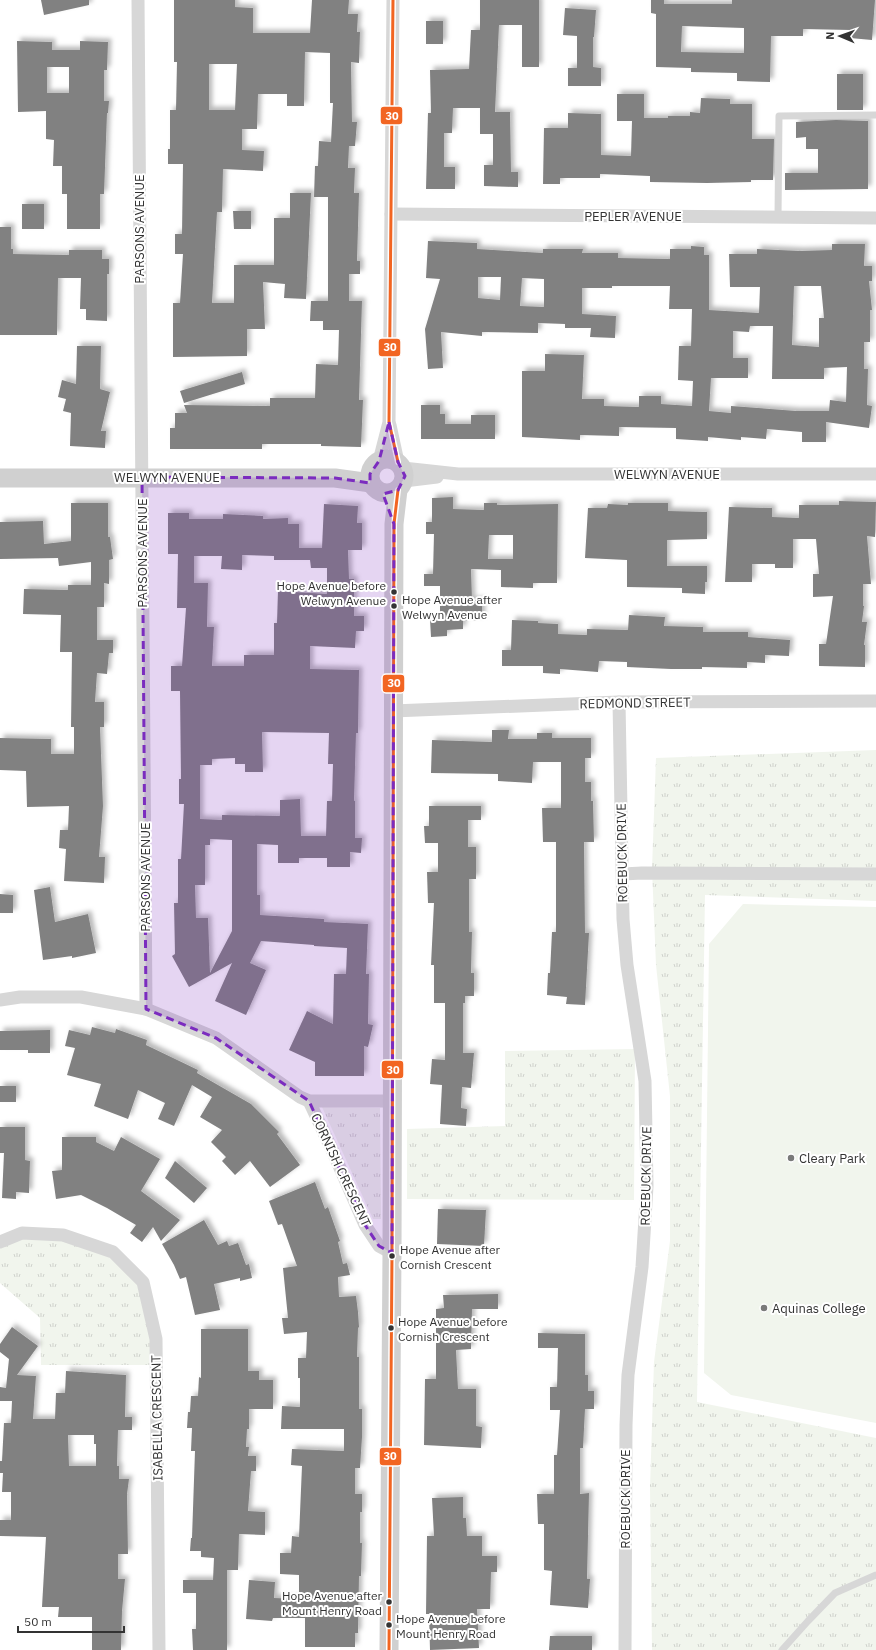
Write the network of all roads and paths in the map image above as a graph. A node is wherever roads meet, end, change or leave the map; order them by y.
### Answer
1 (138, 0) edge
2 (393, 0) edge
3 (876, 115) edge
4 (391, 214) junction
5 (778, 217) junction
6 (876, 218) edge
7 (389, 422) junction
8 (876, 474) edge
9 (388, 475) junction
10 (142, 477) junction
11 (0, 478) edge
12 (876, 701) edge
13 (619, 702) junction
14 (393, 711) junction
15 (622, 874) junction
16 (876, 874) edge
17 (0, 1000) edge
18 (146, 1009) junction
19 (309, 1101) junction
20 (393, 1101) junction
21 (0, 1242) edge
22 (392, 1253) junction
23 (876, 1575) edge
24 (159, 1650) edge
25 (389, 1650) edge
26 (625, 1650) edge
27 (782, 1650) edge

1 - 10 street, PARSONS AVENUE
2 - 4 street
3 - 5 lane
4 - 5 street, PEPLER AVENUE
4 - 7 street
5 - 6 street, PEPLER AVENUE
7 - 9 street
7 - 9 street
8 - 9 street, WELWYN AVENUE
9 - 10 street, WELWYN AVENUE
9 - 14 street
10 - 11 street, WELWYN AVENUE
10 - 18 street, PARSONS AVENUE
12 - 13 street, REDMOND STREET
13 - 14 street, REDMOND STREET
13 - 15 street, ROEBUCK DRIVE
14 - 20 street
15 - 16 street
15 - 26 street, ROEBUCK DRIVE
17 - 18 street, CORNISH CRESCENT
18 - 19 street, CORNISH CRESCENT
19 - 20 street, CORNISH CRESCENT
19 - 22 street, CORNISH CRESCENT
20 - 22 street
21 - 24 street, ISABELLA CRESCENT
22 - 25 street
23 - 27 lane

